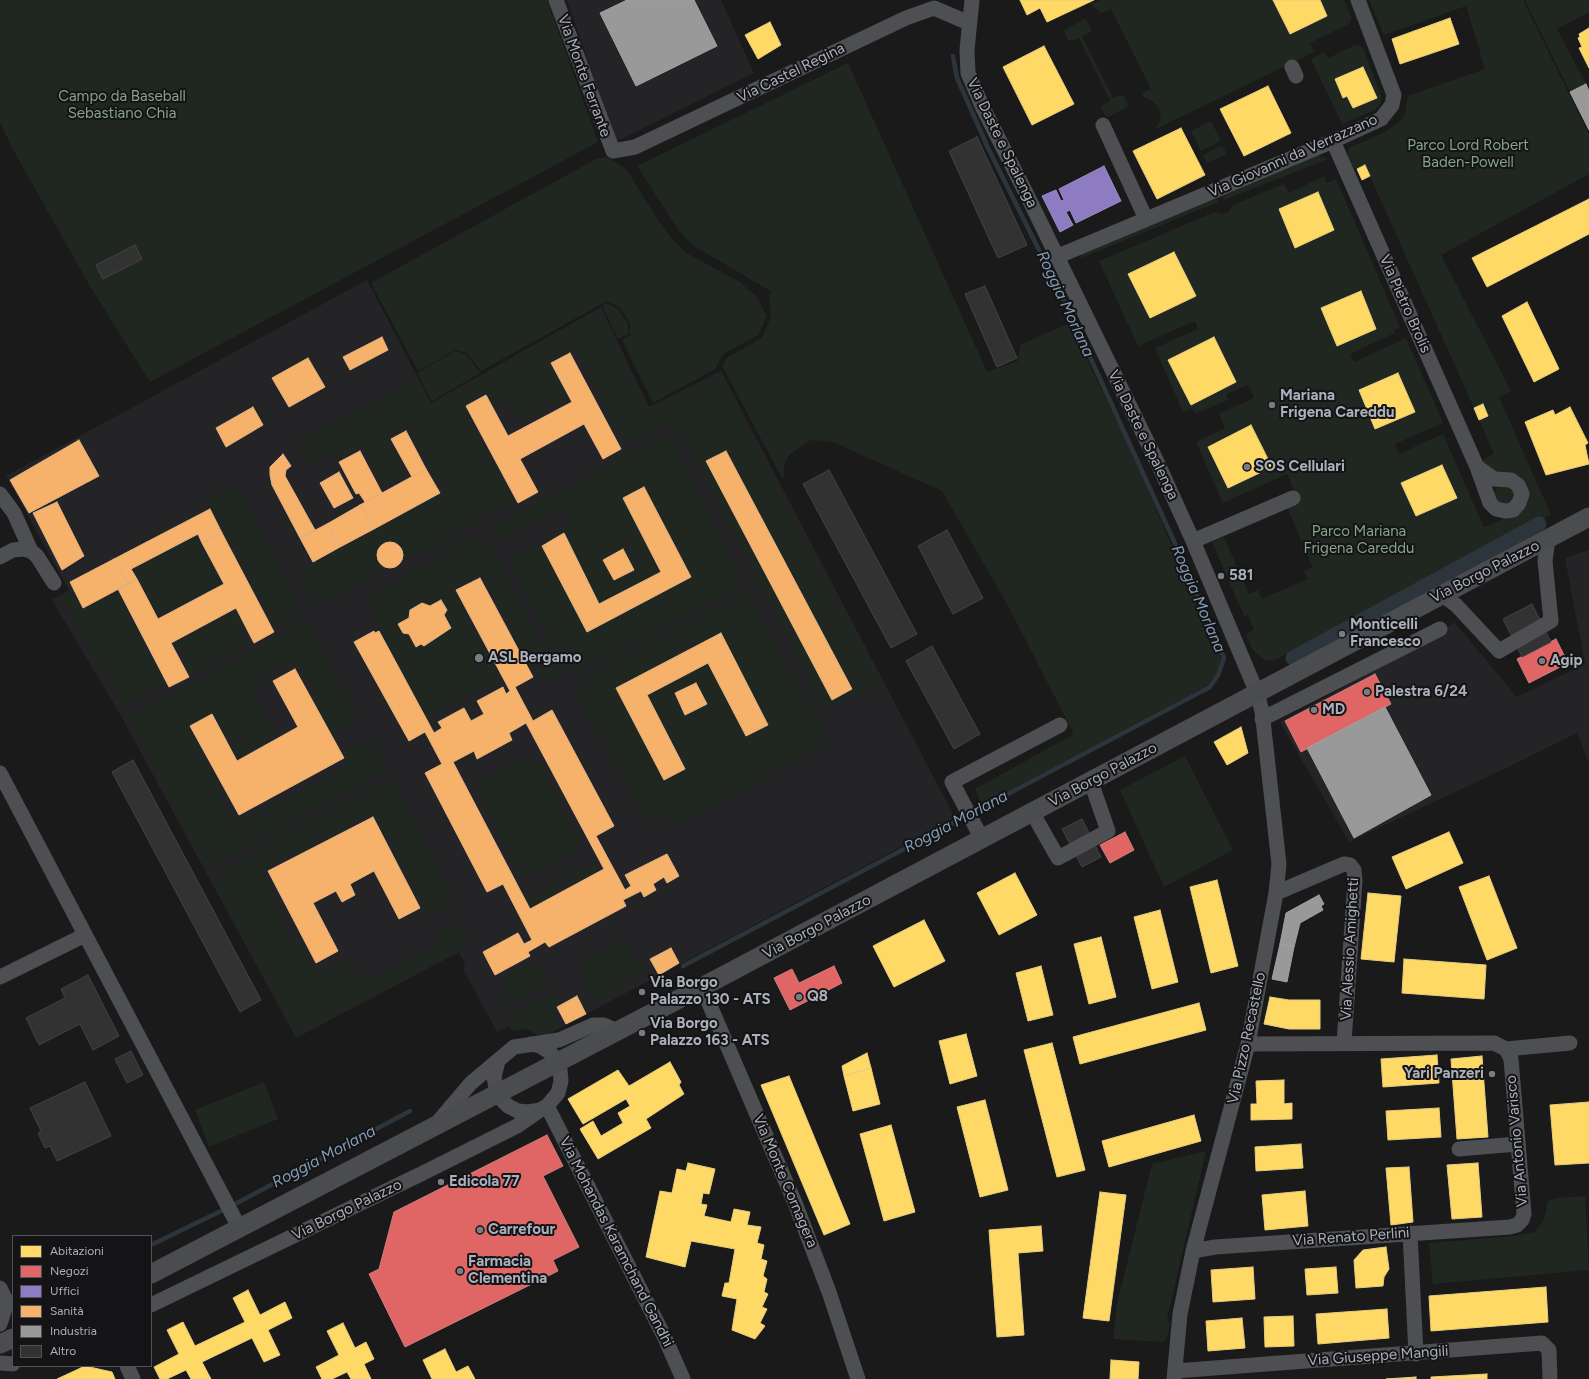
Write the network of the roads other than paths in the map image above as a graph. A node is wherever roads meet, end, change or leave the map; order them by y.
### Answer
1 (556, 0) edge
2 (972, 0) edge
3 (1358, 0) edge
4 (969, 23) junction
5 (1103, 125) dead end
6 (1333, 141) junction
7 (613, 151) joint
8 (1146, 220) junction
9 (1056, 257) junction
10 (1477, 467) dead end
11 (0, 494) edge
12 (1293, 498) dead end
13 (1589, 517) edge
14 (1548, 539) junction
15 (1193, 541) junction
16 (32, 551) junction
17 (0, 557) edge
18 (54, 583) dead end
19 (1441, 594) junction
20 (1440, 629) dead end
21 (1257, 693) junction
22 (1262, 719) junction
23 (1060, 725) dead end
24 (0, 773) edge
25 (1090, 782) junction
26 (1032, 812) junction
27 (979, 835) junction
28 (1276, 893) junction
29 (85, 935) junction
30 (0, 977) edge
31 (702, 987) junction
32 (617, 1031) junction
33 (1344, 1043) junction
34 (1570, 1043) dead end
35 (528, 1044) junction
36 (1248, 1044) junction
37 (1506, 1048) junction
38 (498, 1061) junction
39 (557, 1061) junction
40 (497, 1093) junction
41 (543, 1108) junction
42 (433, 1127) junction
43 (1517, 1144) junction
44 (1459, 1149) dead end
45 (1510, 1227) joint
46 (240, 1229) junction
47 (1410, 1233) junction
48 (1193, 1251) junction
49 (152, 1273) edge
50 (0, 1288) edge
51 (152, 1305) edge
52 (0, 1324) edge
53 (12, 1338) edge
54 (0, 1344) edge
55 (1416, 1354) junction
56 (0, 1363) edge
57 (12, 1364) edge
58 (128, 1367) edge
59 (1174, 1375) edge
60 (134, 1379) edge
61 (683, 1379) edge
62 (858, 1379) edge
63 (1550, 1379) edge

1 - 7 street, Via Monte Ferrante
2 - 4 street, Via Daste e Spalenga
3 - 6 street, Via Giovanni da Verrazzano
4 - 7 street, Via Castel Regina
4 - 9 street, Via Daste e Spalenga
5 - 8 street
6 - 8 street, Via Giovanni da Verrazzano
6 - 10 street, Via Pietro Brolis
8 - 9 street, Via Giovanni da Verrazzano
9 - 15 street, Via Daste e Spalenga
11 - 16 street
12 - 15 street
13 - 14 main road, Via Borgo Palazzo
14 - 19 main road, Via Borgo Palazzo
14 - 19 street
15 - 21 street, Via Daste e Spalenga
16 - 17 street
16 - 18 street
19 - 21 main road, Via Borgo Palazzo
20 - 22 street
21 - 22 street, Via Pizzo Recastello
21 - 25 main road, Via Borgo Palazzo
22 - 28 street, Via Pizzo Recastello
23 - 27 street
24 - 29 street
25 - 26 main road, Via Borgo Palazzo
25 - 26 street
26 - 27 main road, Via Borgo Palazzo
27 - 31 main road, Via Borgo Palazzo
28 - 33 street, Via Alessio Amighetti
28 - 36 street, Via Pizzo Recastello
29 - 30 street
29 - 46 street
31 - 32 main road, Via Borgo Palazzo
31 - 62 street, Via Monte Cornagera
32 - 35 street, Via Borgo Palazzo
32 - 39 main road, Via Borgo Palazzo
33 - 36 street, Via Alessio Amighetti
33 - 37 street, Via Alessio Amighetti
34 - 37 street, Via Alessio Amighetti
35 - 38 street, Via Borgo Palazzo
35 - 39 street
36 - 48 street, Via Pizzo Recastello
37 - 43 street, Via Antonio Varisco
38 - 40 street
38 - 42 street, Via Borgo Palazzo
39 - 40 main road, Via Borgo Palazzo
39 - 41 street, Via Borgo Palazzo
40 - 41 street
40 - 42 main road, Via Borgo Palazzo
41 - 51 street, Via Borgo Palazzo
41 - 61 street, Via Mohandas Karamchand Gandhi
42 - 46 main road, Via Borgo Palazzo
43 - 44 street
43 - 45 street, Via Antonio Varisco
45 - 47 street, Via Renato Perlini
46 - 49 main road, Via Borgo Palazzo
47 - 48 street, Via Renato Perlini
47 - 55 street
48 - 59 street, Via Pizzo Recastello
50 - 52 street
53 - 54 main road
55 - 59 street, Via Giuseppe Mangili
55 - 63 street, Via Giuseppe Mangili
56 - 57 street
58 - 60 street

